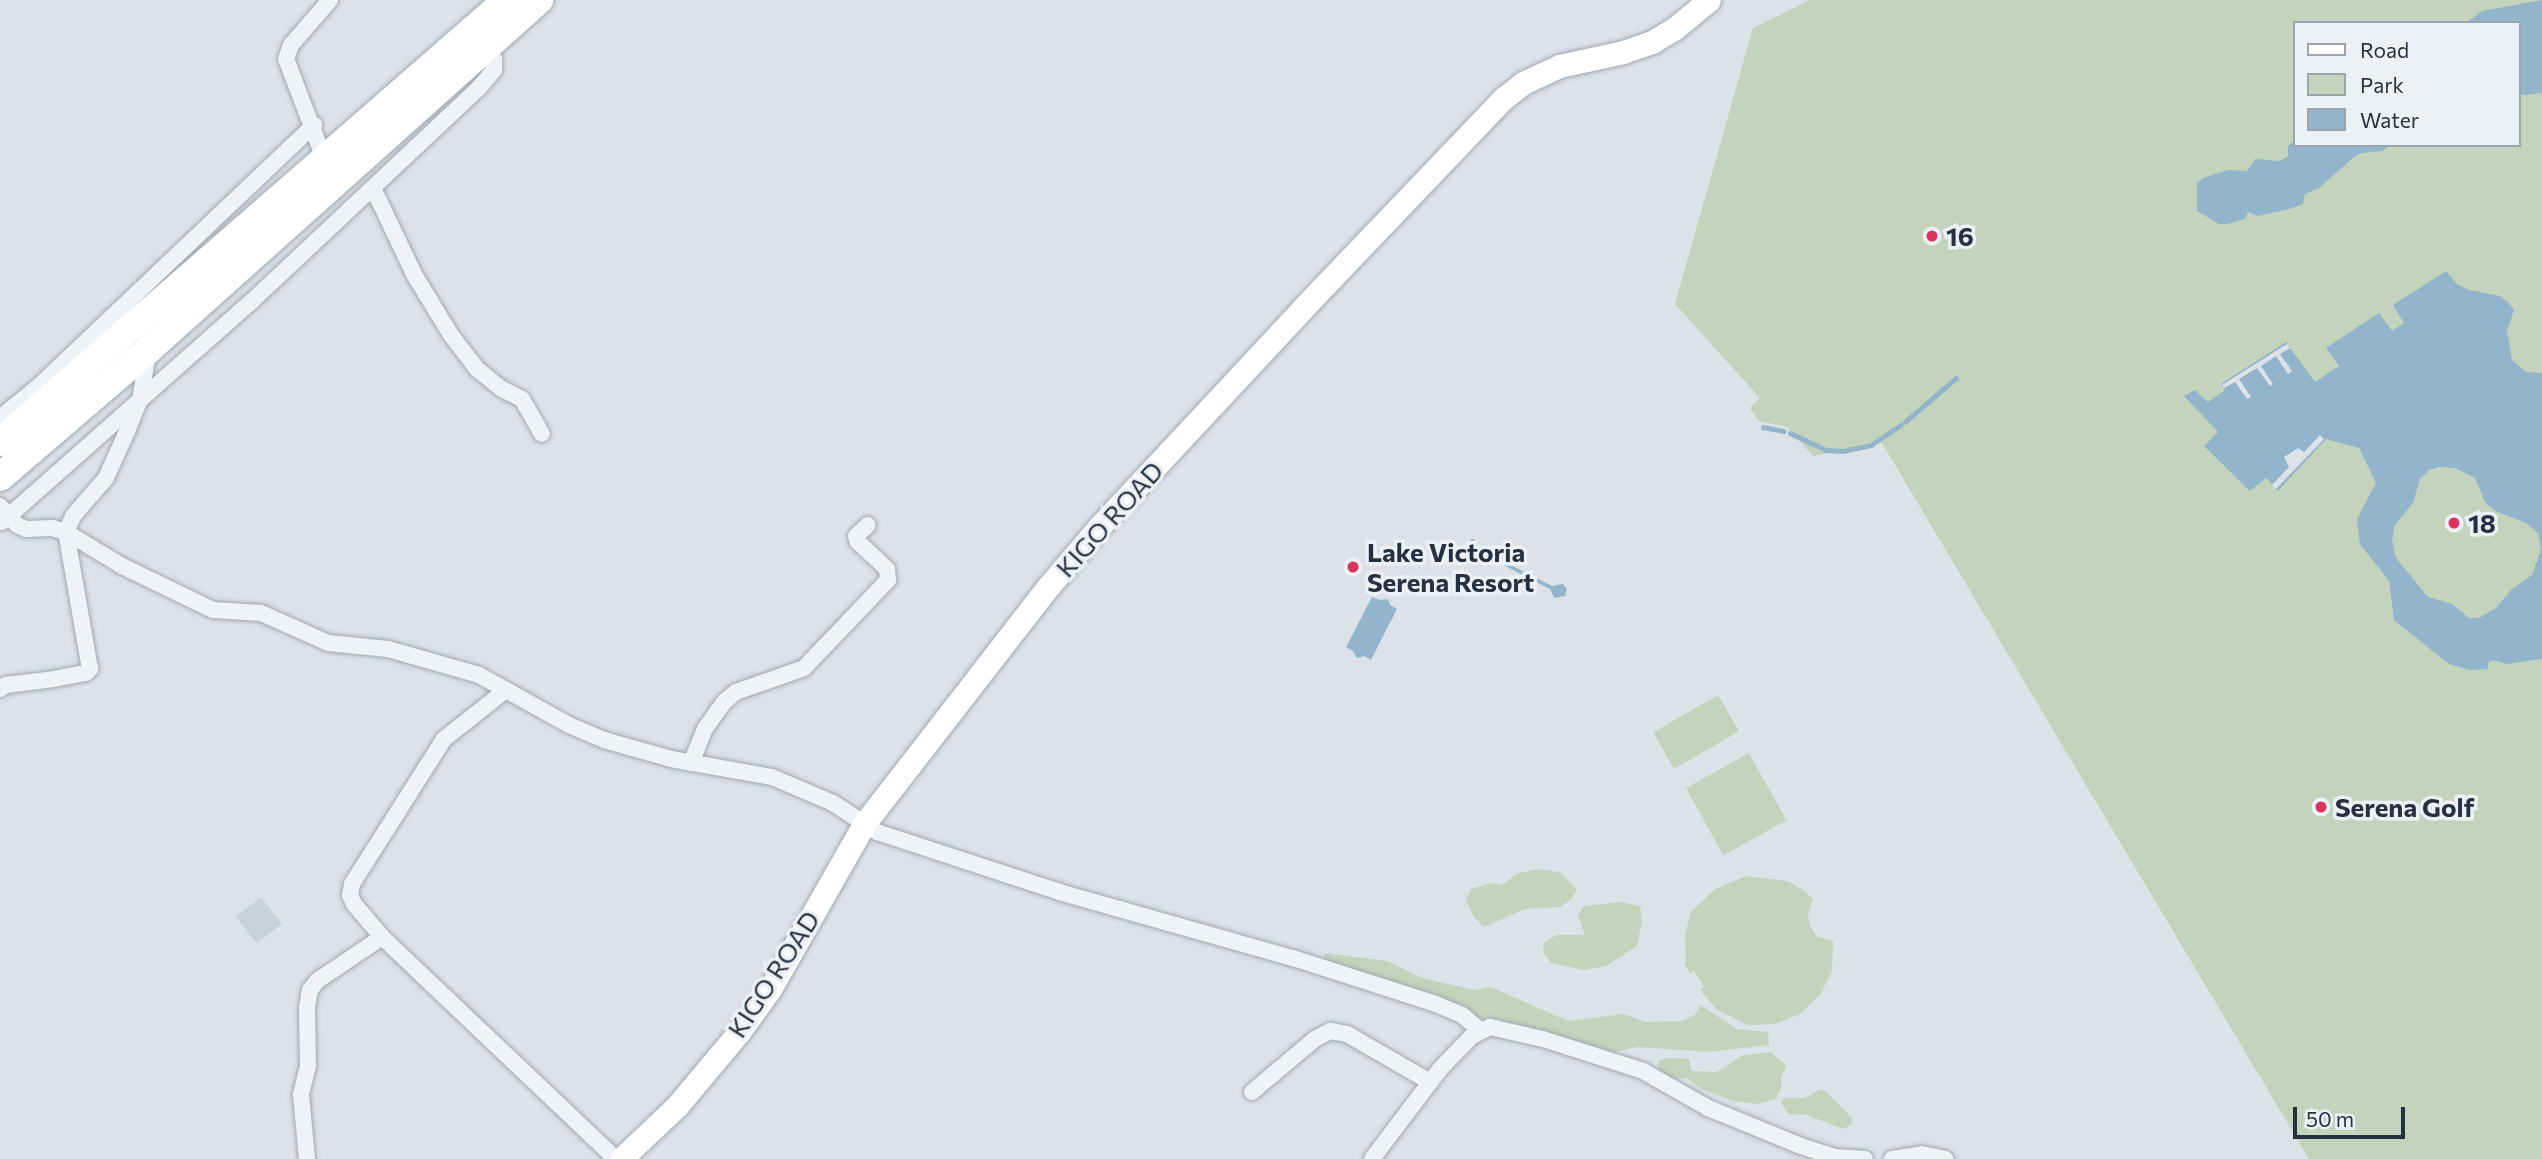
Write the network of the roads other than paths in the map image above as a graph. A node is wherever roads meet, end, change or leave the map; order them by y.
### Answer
1 (330, 0) edge
2 (507, 0) edge
3 (539, 0) edge
4 (1709, 0) edge
5 (485, 48) junction
6 (314, 125) junction
7 (325, 161) junction
8 (373, 188) junction
9 (148, 350) junction
10 (140, 400) junction
11 (0, 418) edge
12 (542, 434) dead end
13 (0, 442) edge
14 (0, 477) edge
15 (3, 515) edge
16 (868, 525) dead end
17 (66, 532) junction
18 (0, 689) edge
19 (506, 690) junction
20 (691, 763) junction
21 (864, 824) junction
22 (382, 937) junction
23 (1480, 1030) junction
24 (1430, 1082) junction
25 (1252, 1092) dead end
26 (1899, 1158) edge
27 (307, 1159) edge
28 (618, 1159) edge
29 (1372, 1159) edge
30 (1865, 1159) edge
31 (1945, 1159) edge

1 - 6 street
2 - 7 highway
3 - 5 highway
4 - 21 street, KIGO ROAD
5 - 8 street
5 - 9 highway
6 - 7 street
6 - 11 street
7 - 13 highway
8 - 10 street
8 - 12 street
9 - 10 street
9 - 14 highway
10 - 15 street
10 - 17 street
15 - 17 street
16 - 20 street
17 - 18 street
17 - 19 street
19 - 20 street
19 - 22 street
20 - 21 street
21 - 23 street
21 - 28 street, KIGO ROAD
22 - 27 street
22 - 28 street
23 - 24 street
23 - 30 street
24 - 25 street
24 - 29 street
26 - 31 street

